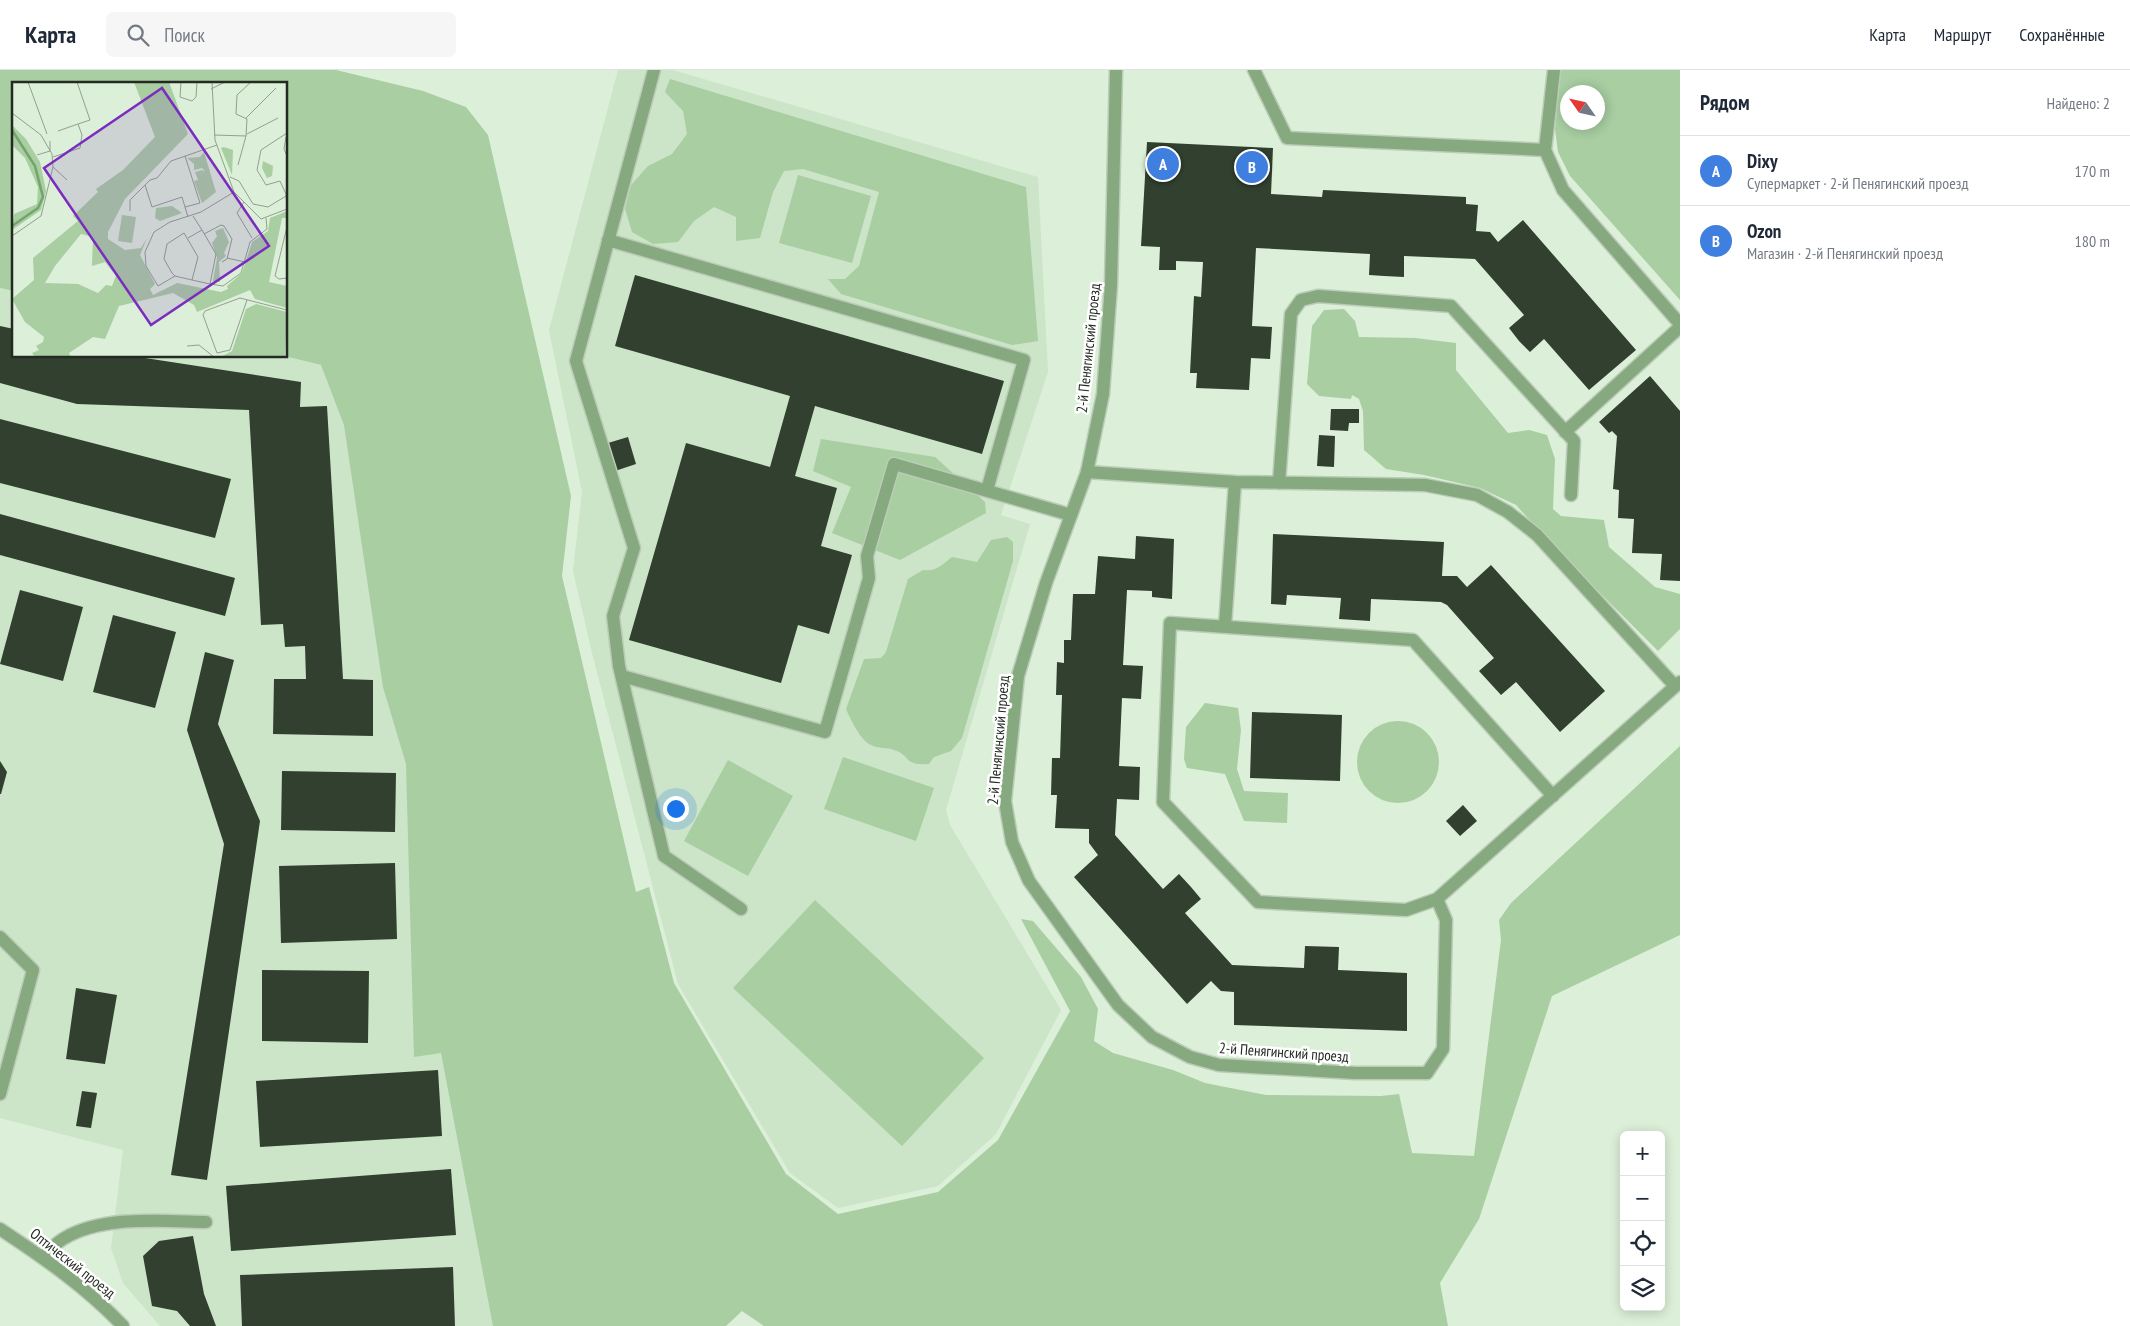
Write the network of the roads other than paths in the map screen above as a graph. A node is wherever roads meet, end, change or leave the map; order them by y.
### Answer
1 (654, 70) edge
2 (1116, 70) edge
3 (1254, 70) edge
4 (1554, 70) edge
5 (1545, 150) junction
6 (608, 240) junction
7 (1680, 326) edge
8 (1565, 432) junction
9 (1086, 472) junction
10 (1235, 482) junction
11 (1278, 483) junction
12 (987, 490) junction
13 (1571, 495) dead end
14 (1071, 515) junction
15 (1225, 626) junction
16 (622, 676) junction
17 (1678, 684) edge
18 (1553, 796) junction
19 (1437, 899) junction
20 (741, 909) dead end
21 (0, 937) edge
22 (0, 1094) edge
23 (206, 1222) dead end
24 (0, 1230) edge
25 (42, 1257) junction
26 (123, 1326) edge

1 - 6 street
2 - 9 street, 2-й Пенягинский проезд
3 - 5 street
4 - 5 street
5 - 7 street
6 - 12 street
6 - 16 street
7 - 8 street
8 - 11 street
8 - 13 street
9 - 10 street
9 - 14 street, 2-й Пенягинский проезд
10 - 11 street
10 - 15 street
11 - 17 street
12 - 14 street
12 - 16 street
14 - 19 street, 2-й Пенягинский проезд
15 - 18 street
15 - 19 street
16 - 20 street
17 - 18 street
18 - 19 street
21 - 22 street
23 - 25 street
24 - 25 street, Оптический проезд
25 - 26 street, Оптический проезд

